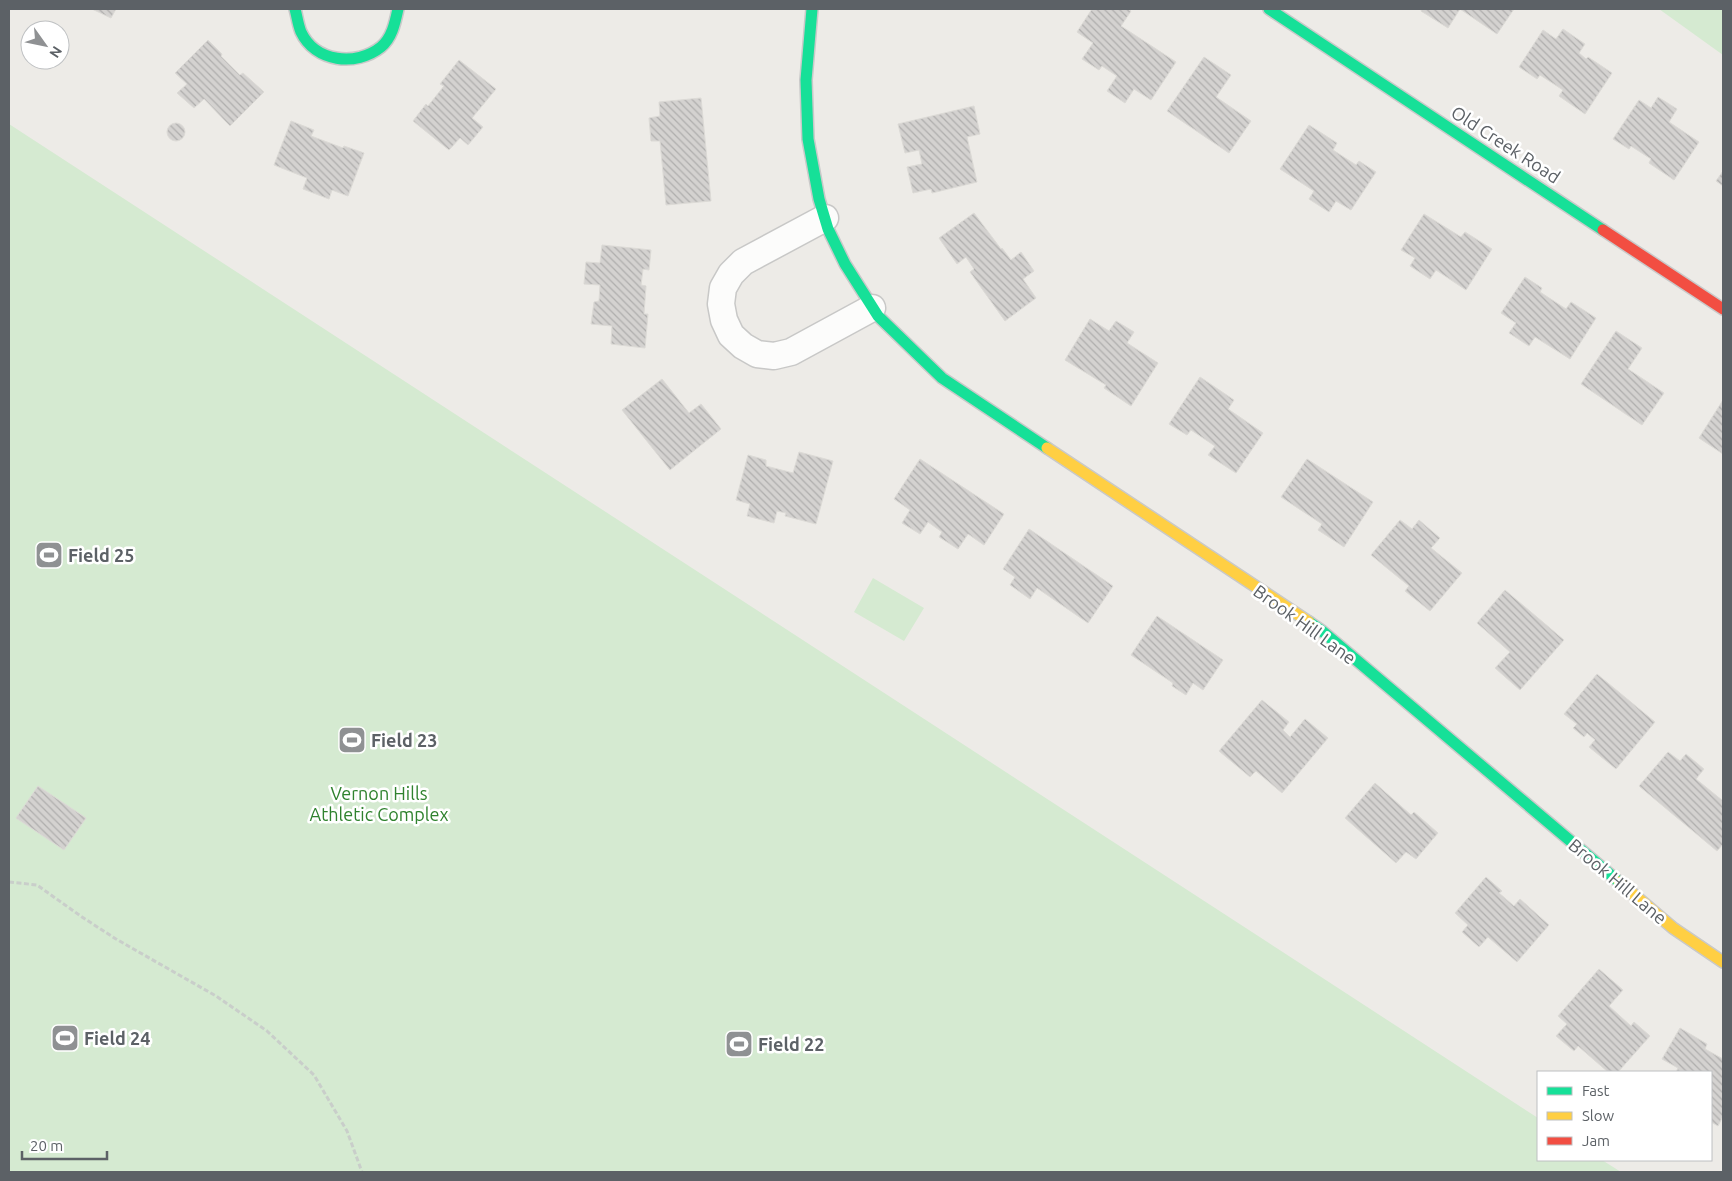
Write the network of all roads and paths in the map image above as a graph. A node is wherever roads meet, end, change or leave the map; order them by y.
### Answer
1 (294, 9) edge
2 (398, 9) edge
3 (812, 9) edge
4 (1269, 9) edge
5 (825, 218) junction
6 (872, 308) junction
7 (1723, 308) edge
8 (9, 882) edge
9 (1723, 962) edge
10 (362, 1172) edge

1 - 2 street
3 - 5 street, Brook Hill Lane
4 - 7 street, Old Creek Road
5 - 6 street, Brook Hill Lane
5 - 6 street
6 - 9 street, Brook Hill Lane
8 - 10 path

